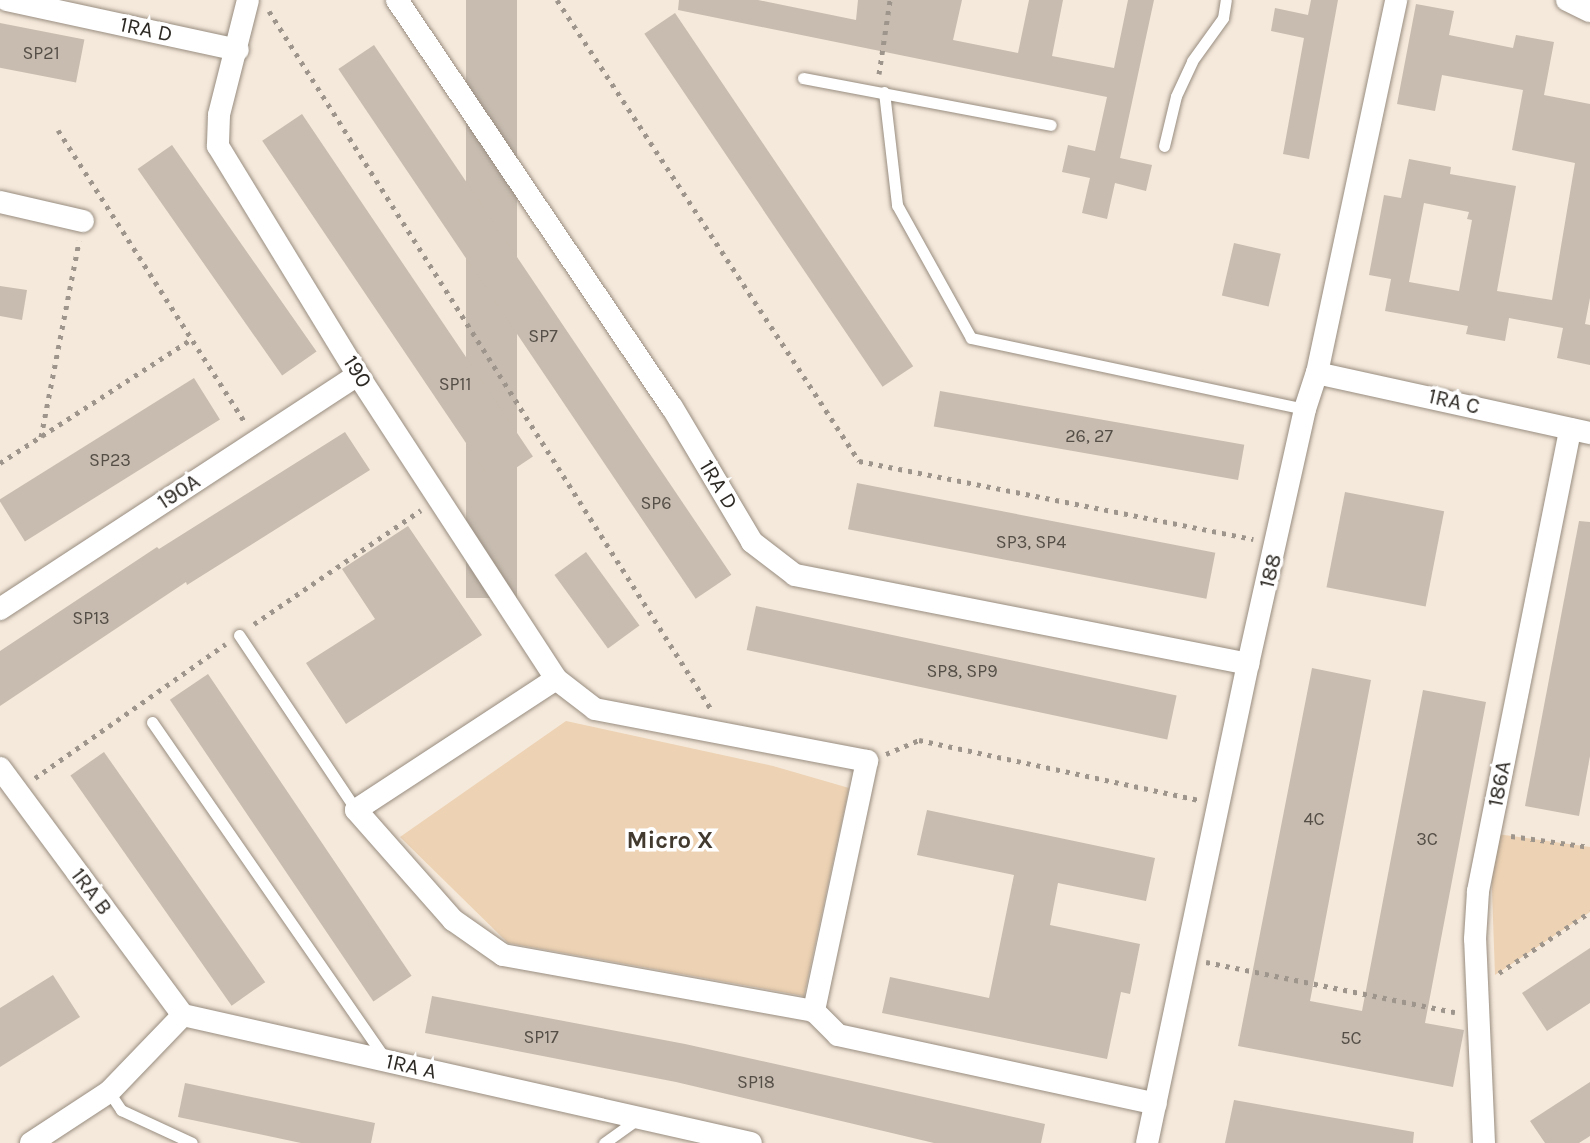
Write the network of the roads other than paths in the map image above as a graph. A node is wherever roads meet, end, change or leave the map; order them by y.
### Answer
1 (7, 0) edge
2 (248, 0) edge
3 (397, 0) edge
4 (1226, 0) edge
5 (1396, 0) edge
6 (1567, 0) edge
7 (1590, 11) edge
8 (238, 50) junction
9 (803, 78) dead end
10 (884, 92) junction
11 (1051, 125) dead end
12 (1164, 146) dead end
13 (0, 202) edge
14 (83, 221) road end
15 (1317, 373) junction
16 (358, 375) junction
17 (1305, 409) junction
18 (1580, 431) edge
19 (0, 609) edge
20 (239, 635) road end
21 (1248, 664) junction
22 (556, 679) junction
23 (152, 722) dead end
24 (0, 768) edge
25 (356, 810) junction
26 (814, 1011) junction
27 (183, 1015) junction
28 (387, 1061) junction
29 (109, 1092) junction
30 (1156, 1104) junction
31 (639, 1118) junction
32 (31, 1143) edge
33 (192, 1143) edge
34 (604, 1143) edge
35 (751, 1143) edge
36 (1147, 1143) edge
37 (1484, 1143) edge

1 - 8 street, 1RA D
2 - 8 street, 190
3 - 21 street, 1RA D
4 - 12 lane
5 - 15 street, 188
6 - 7 street
8 - 16 street, 190
9 - 10 lane
10 - 11 lane
10 - 17 lane
13 - 14 street
15 - 17 street, 188
15 - 18 street, 1RA C
16 - 19 street, 190A
16 - 22 street, 190
17 - 21 street, 188
18 - 37 street, 186A
20 - 25 lane
21 - 30 street, 188
22 - 25 street
22 - 26 street, 190
23 - 28 lane
24 - 27 street, 1RA B
25 - 26 street
26 - 30 street
27 - 28 street, 1RA A
27 - 29 street
28 - 31 street, 1RA A
29 - 32 street
29 - 33 lane
30 - 36 street, 188
31 - 34 lane
31 - 35 street, 1RA A

